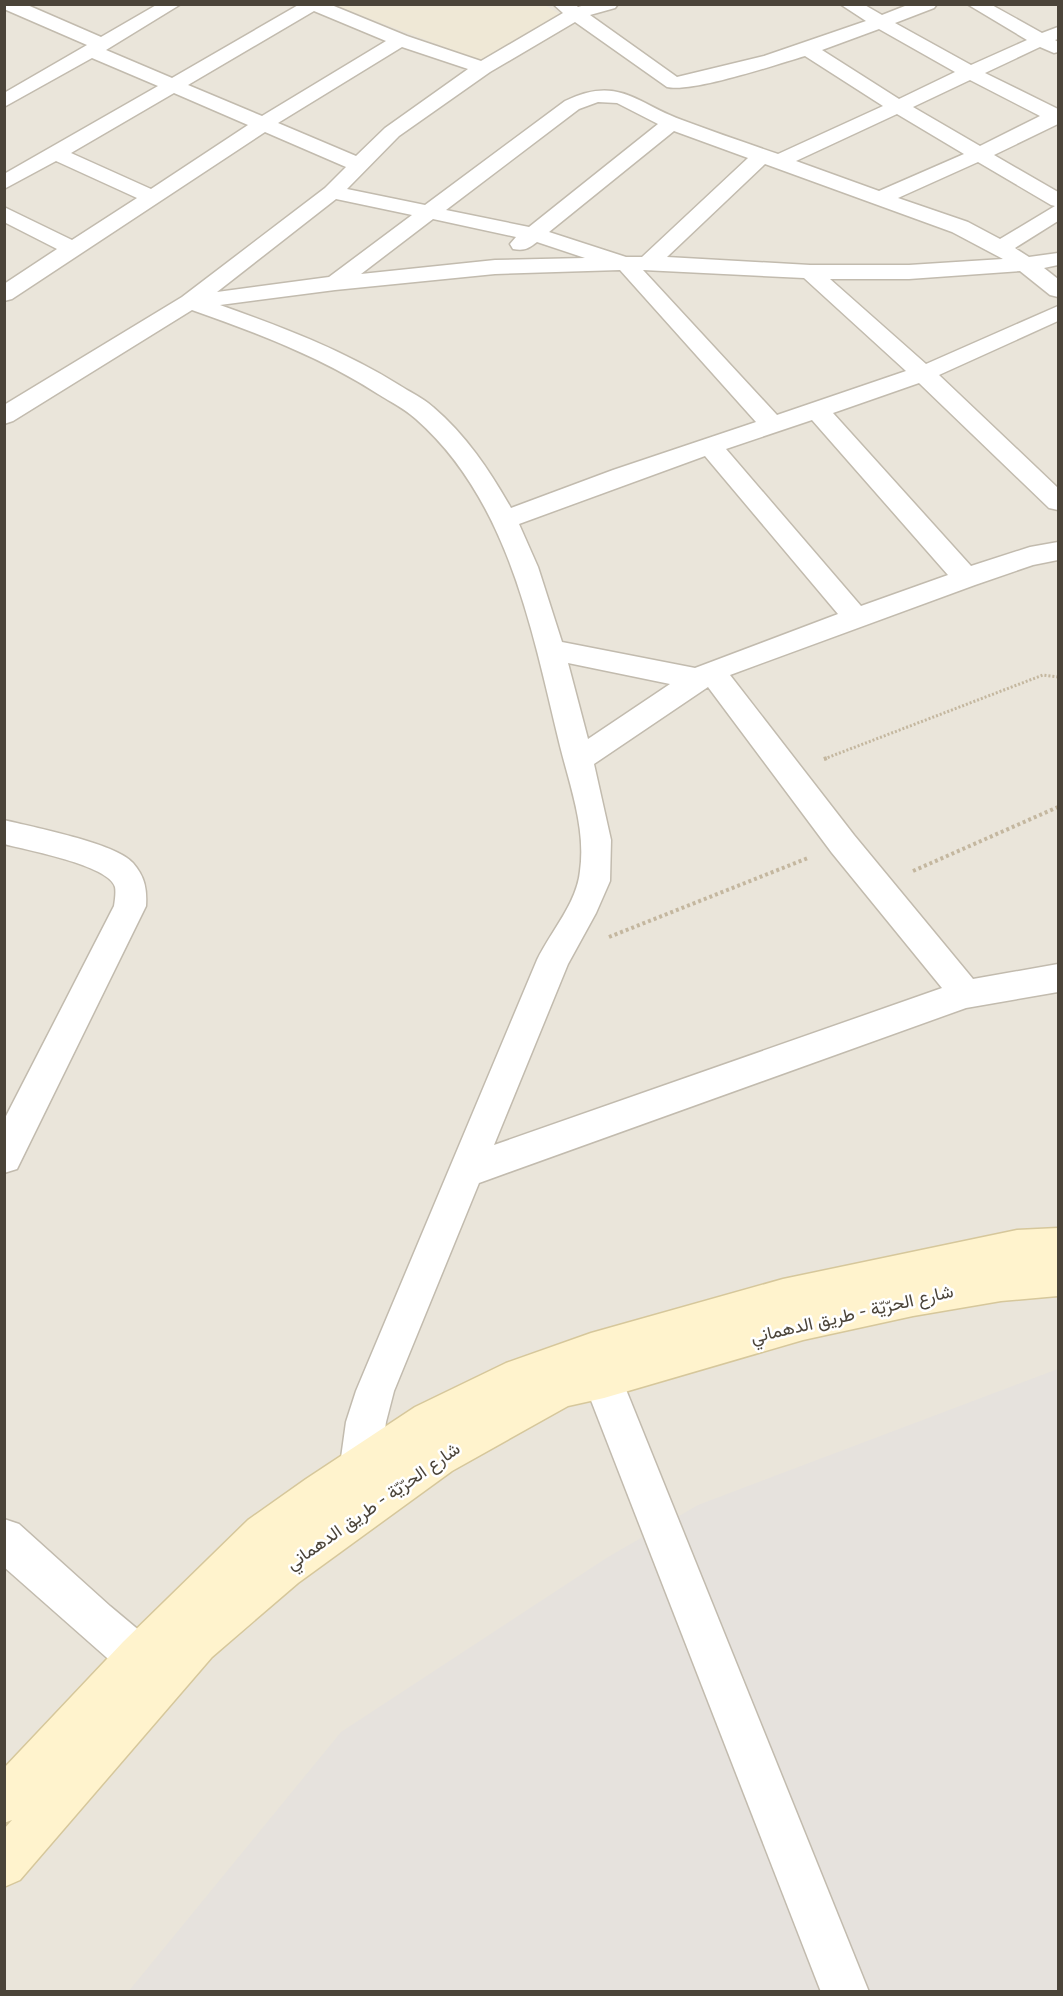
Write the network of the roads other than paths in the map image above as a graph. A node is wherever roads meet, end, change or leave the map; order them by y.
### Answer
1 (9, 4) edge
2 (609, 4) edge
3 (849, 4) edge
4 (928, 4) edge
5 (976, 4) edge
6 (313, 5) edge
7 (166, 6) edge
8 (569, 9) edge
9 (880, 22) junction
10 (1059, 32) edge
11 (400, 40) junction
12 (1040, 40) junction
13 (97, 48) junction
14 (806, 48) junction
15 (1059, 49) edge
16 (483, 68) junction
17 (970, 73) junction
18 (674, 83) junction
19 (172, 86) junction
20 (5, 100) edge
21 (629, 100) junction
22 (897, 106) junction
23 (1057, 116) edge
24 (671, 123) junction
25 (261, 125) junction
26 (55, 153) junction
27 (978, 155) junction
28 (770, 159) junction
29 (359, 165) junction
30 (4, 183) edge
31 (333, 192) junction
32 (152, 197) junction
33 (880, 198) junction
34 (1059, 201) edge
35 (1059, 212) edge
36 (4, 213) edge
37 (430, 213) junction
38 (533, 234) junction
39 (1002, 248) junction
40 (73, 249) junction
41 (1059, 259) edge
42 (637, 264) junction
43 (1027, 264) junction
44 (495, 267) junction
45 (810, 272) junction
46 (335, 283) junction
47 (1059, 290) edge
48 (4, 294) edge
49 (190, 302) junction
50 (1059, 313) edge
51 (922, 374) junction
52 (816, 409) junction
53 (4, 416) edge
54 (772, 425) junction
55 (710, 446) junction
56 (1059, 502) edge
57 (505, 520) junction
58 (1059, 551) edge
59 (966, 578) junction
60 (856, 618) junction
61 (552, 650) junction
62 (705, 675) junction
63 (578, 760) junction
64 (4, 832) edge
65 (1059, 978) edge
66 (966, 994) junction
67 (4, 1157) edge
68 (467, 1171) junction
69 (1059, 1246) edge
70 (1059, 1278) edge
71 (598, 1366) junction
72 (360, 1465) junction
73 (4, 1539) edge
74 (153, 1666) junction
75 (4, 1801) edge
76 (4, 1864) edge
77 (845, 1992) edge

1 - 13 street
2 - 8 street
3 - 9 street
4 - 9 street
5 - 12 street
6 - 11 street
6 - 19 street
7 - 13 street
8 - 16 street
8 - 18 street
9 - 14 street
9 - 17 street
10 - 12 street
11 - 16 street
11 - 25 street
12 - 15 street
12 - 17 street
13 - 19 street
13 - 20 street
14 - 18 street
14 - 22 street
16 - 29 street
17 - 22 street
17 - 23 street
18 - 21 street
19 - 25 street
19 - 26 street
21 - 24 street
21 - 37 street
22 - 27 street
22 - 28 street
23 - 27 street
24 - 28 street
24 - 38 street
25 - 29 street
25 - 32 street
26 - 30 street
26 - 32 street
27 - 33 street
27 - 34 street
28 - 33 street
28 - 42 street
29 - 31 street
31 - 37 street
31 - 49 street
32 - 40 street
33 - 39 street
35 - 39 street
36 - 40 street
37 - 38 street
37 - 46 street
38 - 42 street
38 - 44 street
39 - 43 street
40 - 48 street
41 - 43 street
42 - 44 street
42 - 45 street
42 - 54 street
43 - 45 street
43 - 47 street
44 - 46 street
45 - 51 street
46 - 49 street
49 - 53 street
49 - 57 street
50 - 51 street
51 - 52 street
51 - 56 street
52 - 54 street
52 - 59 street
54 - 55 street
55 - 57 street
55 - 60 street
57 - 61 street
58 - 59 street
59 - 60 street
60 - 62 street
61 - 62 street
61 - 63 street
62 - 63 street
62 - 66 street
63 - 68 street
64 - 67 street
65 - 66 street
66 - 68 street
68 - 72 street
69 - 71 main road, شارع الحرّيّة - طريق الدهماني
70 - 71 main road, شارع الحرّيّة - طريق الدهماني
71 - 72 main road, شارع الحرّيّة - طريق الدهماني
71 - 74 main road, شارع الحرّيّة - طريق الدهماني
71 - 77 street
72 - 74 main road, شارع الحرّيّة - طريق الدهماني
73 - 74 street
74 - 75 main road, شارع الحرّيّة - طريق الدهماني
74 - 76 main road, شارع الحرّيّة - طريق الدهماني

